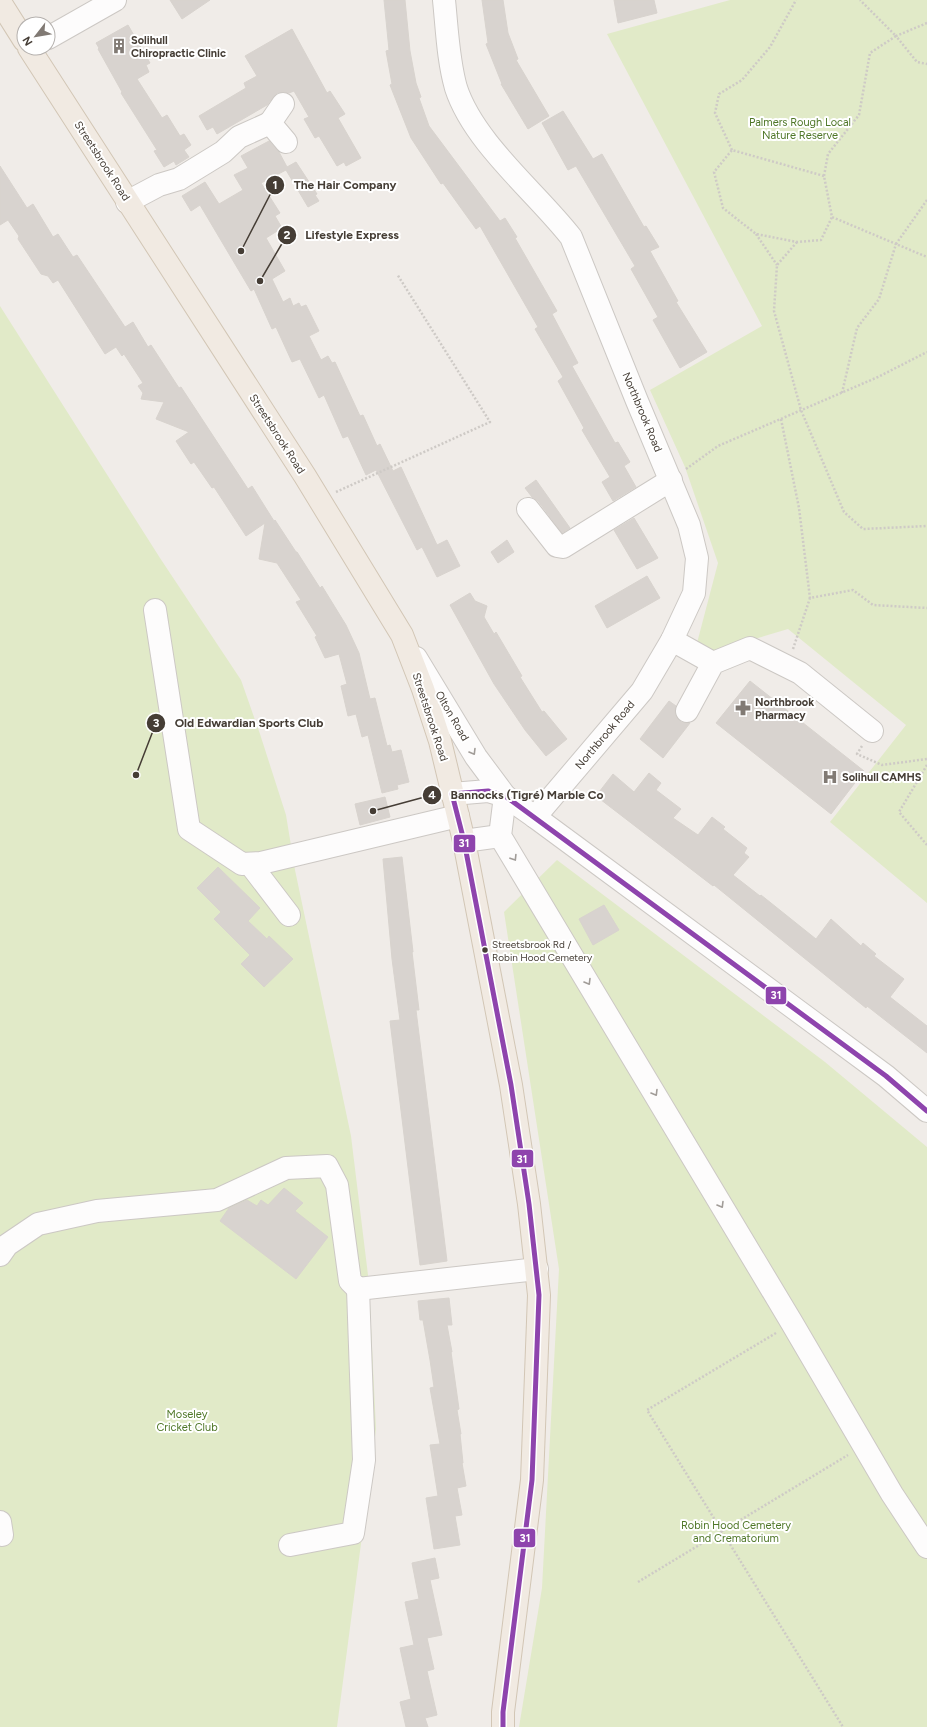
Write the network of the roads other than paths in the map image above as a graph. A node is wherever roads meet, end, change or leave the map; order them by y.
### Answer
1 (115, 0) edge
2 (444, 0) edge
3 (0, 2) edge
4 (16, 24) edge
5 (56, 32) edge
6 (39, 56) edge
7 (283, 104) dead end
8 (270, 123) junction
9 (286, 142) dead end
10 (127, 202) junction
11 (671, 480) junction
12 (528, 509) dead end
13 (155, 610) dead end
14 (402, 635) junction
15 (672, 640) junction
16 (713, 662) junction
17 (687, 711) dead end
18 (872, 731) road end
19 (452, 794) junction
20 (505, 796) junction
21 (458, 816) junction
22 (536, 816) junction
23 (500, 836) junction
24 (464, 841) junction
25 (250, 864) junction
26 (289, 915) dead end
27 (927, 1111) edge
28 (0, 1255) edge
29 (537, 1269) junction
30 (358, 1289) junction
31 (290, 1545) dead end
32 (927, 1547) edge
33 (503, 1727) edge

1 - 5 street
2 - 11 street, Northbrook Road
3 - 4 main road, Streetsbrook Road
6 - 10 main road, Streetsbrook Road
7 - 8 street
8 - 9 street
8 - 10 street
10 - 14 main road, Streetsbrook Road
11 - 12 street
11 - 15 street, Northbrook Road
13 - 25 street
14 - 19 main road, Streetsbrook Road
14 -> 20 street, Olton Road
15 - 16 street
15 - 22 street, Northbrook Road
16 - 17 street
16 - 18 street
19 - 20 street, Olton Road
19 - 21 main road, Streetsbrook Road
20 - 22 street, Olton Road
20 - 23 street
21 - 24 main road, Streetsbrook Road
21 - 25 street
22 - 27 street, Olton Road
23 - 24 street
23 -> 32 street
24 - 29 main road, Streetsbrook Road
25 - 26 street
28 - 30 street
29 - 30 street
29 - 33 main road, Streetsbrook Road
30 - 31 street

